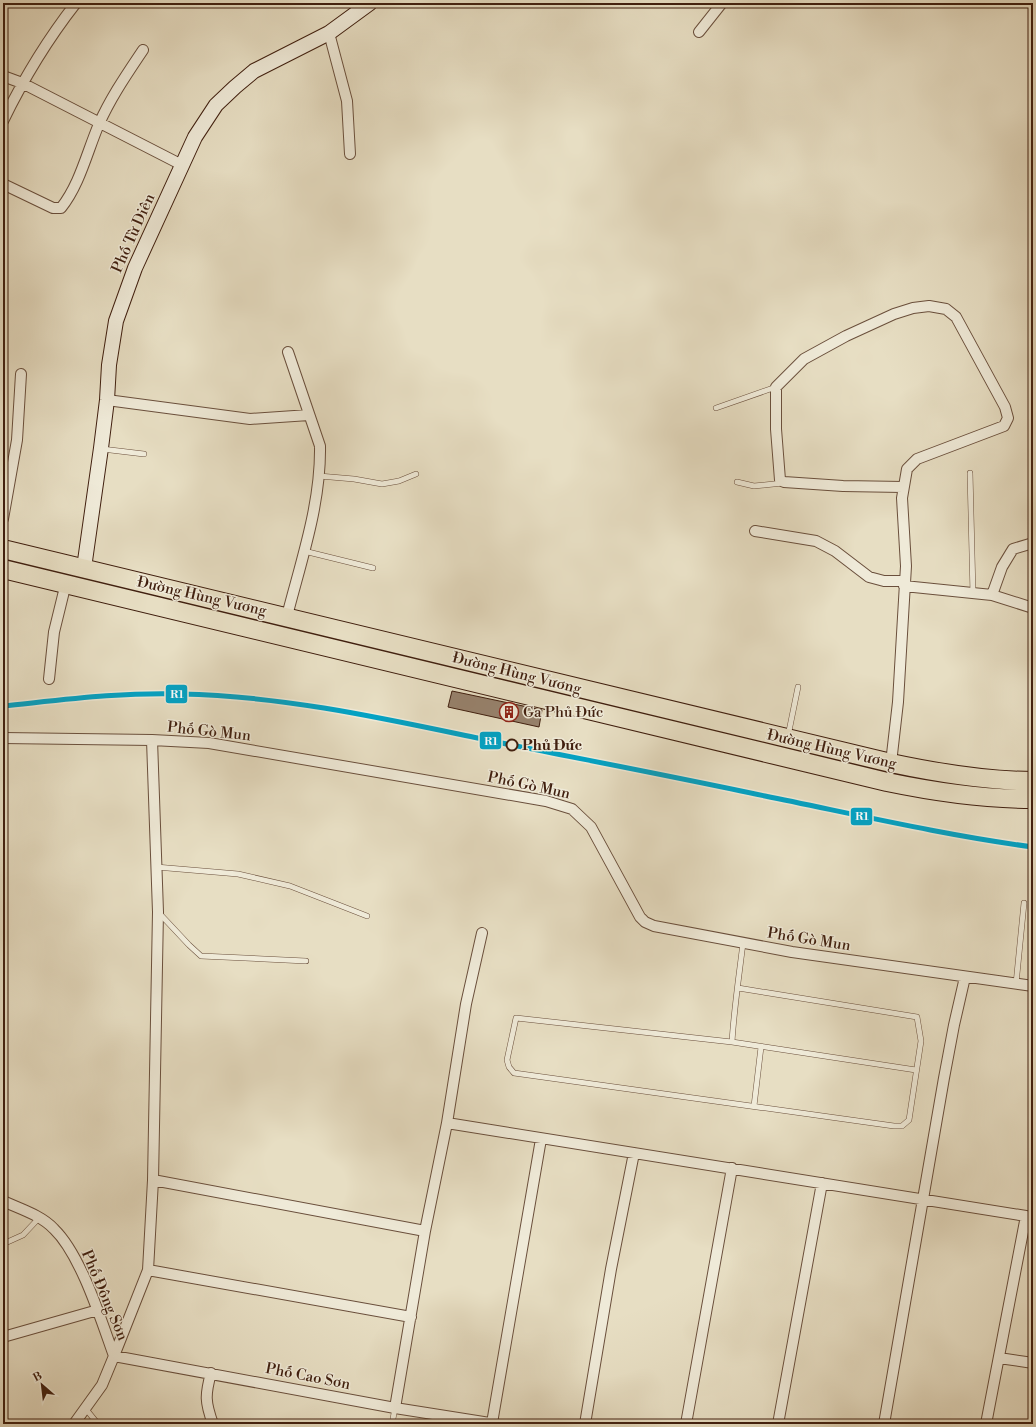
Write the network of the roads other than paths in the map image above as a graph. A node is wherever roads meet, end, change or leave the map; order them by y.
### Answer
1 (76, 3) edge
2 (370, 3) edge
3 (722, 3) edge
4 (699, 32) dead end
5 (329, 33) junction
6 (143, 50) dead end
7 (3, 76) edge
8 (22, 83) junction
9 (3, 121) edge
10 (99, 124) junction
11 (350, 154) dead end
12 (182, 165) junction
13 (3, 184) edge
14 (288, 352) dead end
15 (21, 374) dead end
16 (776, 387) junction
17 (107, 400) junction
18 (716, 408) dead end
19 (309, 415) junction
20 (101, 448) junction
21 (144, 454) dead end
22 (970, 473) dead end
23 (416, 474) dead end
24 (319, 476) junction
25 (737, 482) dead end
26 (784, 482) junction
27 (903, 487) junction
28 (3, 519) edge
29 (755, 531) dead end
30 (1033, 543) edge
31 (3, 549) edge
32 (304, 551) junction
33 (84, 568) junction
34 (373, 568) dead end
35 (3, 569) edge
36 (66, 583) junction
37 (904, 583) junction
38 (973, 594) junction
39 (992, 596) junction
40 (1033, 608) edge
41 (287, 616) junction
42 (49, 679) dead end
43 (798, 687) dead end
44 (3, 738) edge
45 (787, 739) junction
46 (152, 740) junction
47 (891, 763) junction
48 (1033, 781) edge
49 (1033, 799) edge
50 (156, 867) junction
51 (1024, 903) dead end
52 (158, 912) junction
53 (367, 916) dead end
54 (482, 934) dead end
55 (743, 943) junction
56 (306, 961) dead end
57 (965, 977) junction
58 (1016, 984) junction
59 (1033, 986) edge
60 (738, 988) junction
61 (732, 1042) junction
62 (761, 1047) junction
63 (916, 1070) junction
64 (754, 1106) junction
65 (447, 1123) junction
66 (541, 1140) junction
67 (634, 1153) junction
68 (732, 1168) junction
69 (153, 1180) junction
70 (822, 1183) junction
71 (923, 1200) junction
72 (3, 1201) edge
73 (39, 1218) junction
74 (1029, 1218) edge
75 (425, 1231) junction
76 (3, 1244) edge
77 (148, 1270) junction
78 (98, 1310) junction
79 (411, 1317) junction
80 (3, 1337) edge
81 (114, 1356) junction
82 (999, 1358) junction
83 (1033, 1363) edge
84 (211, 1373) junction
85 (85, 1408) junction
86 (395, 1408) junction
87 (74, 1424) edge
88 (98, 1424) edge
89 (213, 1424) edge
90 (392, 1424) edge
91 (494, 1424) edge
92 (585, 1424) edge
93 (686, 1424) edge
94 (778, 1424) edge
95 (884, 1424) edge
96 (986, 1424) edge

1 - 8 street
2 - 5 street, Phố Từ Diên
3 - 4 street
5 - 11 street
5 - 12 street, Phố Từ Diên
6 - 10 street
7 - 8 street
8 - 9 street
8 - 10 street
10 - 12 street
10 - 13 street
12 - 17 street, Phố Từ Diên
14 - 19 street
15 - 28 street
16 - 18 lane
16 - 26 street
16 - 27 street
17 - 19 street
17 - 20 street, Phố Từ Diên
19 - 24 street
20 - 21 lane
20 - 33 street, Phố Từ Diên
22 - 38 lane
23 - 24 lane
24 - 32 street
25 - 26 lane
26 - 27 street
27 - 37 street
29 - 37 street
30 - 39 street
31 - 33 highway, Đường Hùng Vương
32 - 34 lane
32 - 41 street
33 - 41 highway, Đường Hùng Vương
35 - 36 highway, Đường Hùng Vương
36 - 42 street
36 - 49 highway, Đường Hùng Vương
37 - 38 street
37 - 47 street
38 - 39 street
39 - 40 street
41 - 45 highway, Đường Hùng Vương
43 - 45 lane
44 - 46 street, Phố Gò Mun
45 - 47 highway, Đường Hùng Vương
46 - 50 street
46 - 55 street, Phố Gò Mun
47 - 48 highway, Đường Hùng Vương
50 - 52 street
50 - 53 lane
51 - 58 lane
52 - 56 lane
52 - 69 street
54 - 65 street
55 - 57 street, Phố Gò Mun
55 - 60 lane
57 - 58 street, Phố Gò Mun
57 - 71 street
58 - 59 street, Phố Gò Mun
60 - 61 lane
60 - 63 lane
61 - 62 lane
61 - 64 lane
62 - 63 lane
62 - 64 lane
63 - 64 lane
65 - 66 street
65 - 75 street
66 - 67 street
66 - 91 street
67 - 68 street
67 - 92 street
68 - 70 street
68 - 93 street
69 - 75 street
69 - 77 street
70 - 71 street
70 - 94 street
71 - 74 street
71 - 95 street
72 - 73 street, Phố Đông Sơn
73 - 76 lane
73 - 78 street, Phố Đông Sơn
74 - 82 street
75 - 79 street
77 - 79 street
77 - 81 street
78 - 80 street
78 - 81 street, Phố Đông Sơn
79 - 86 street
81 - 84 street, Phố Cao Sơn
81 - 85 street, Phố Đông Sơn
82 - 83 street
82 - 96 street
84 - 86 street, Phố Cao Sơn
84 - 89 street
85 - 87 street, Phố Đông Sơn
85 - 88 lane
86 - 90 lane
86 - 91 street, Phố Cao Sơn

